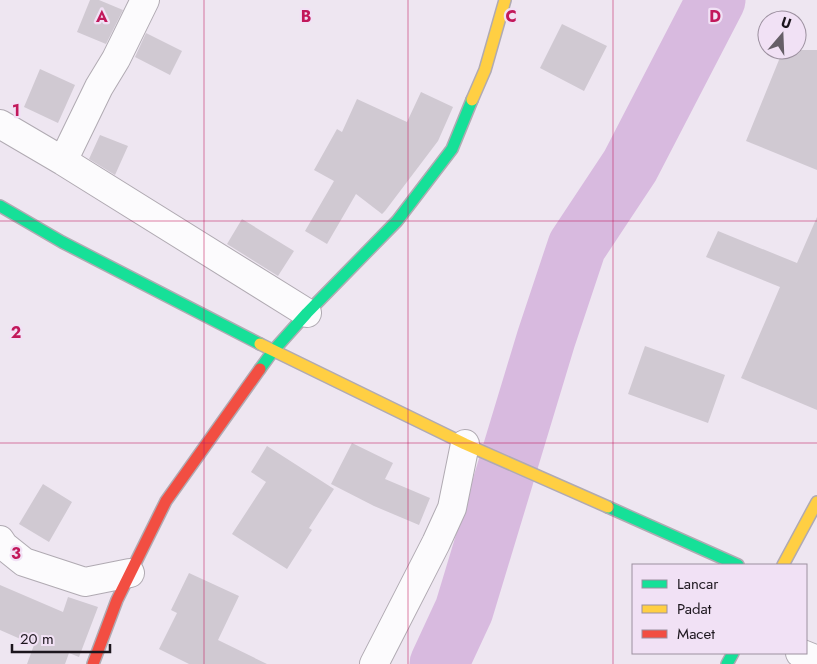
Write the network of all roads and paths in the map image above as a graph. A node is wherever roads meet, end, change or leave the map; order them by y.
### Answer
1 (145, 0) edge
2 (505, 0) edge
3 (0, 124) edge
4 (63, 161) junction
5 (0, 206) edge
6 (307, 313) junction
7 (273, 351) junction
8 (471, 447) junction
9 (817, 502) edge
10 (0, 540) edge
11 (736, 564) edge
12 (784, 564) edge
13 (130, 572) junction
14 (802, 654) edge
15 (817, 660) edge
16 (93, 664) edge
17 (374, 664) edge

1 - 4 street
2 - 6 street
3 - 4 street
4 - 6 street
5 - 7 street
6 - 7 street
7 - 8 street
7 - 13 street
8 - 11 street
8 - 17 street
9 - 12 street
10 - 13 street
13 - 16 street
14 - 15 street

